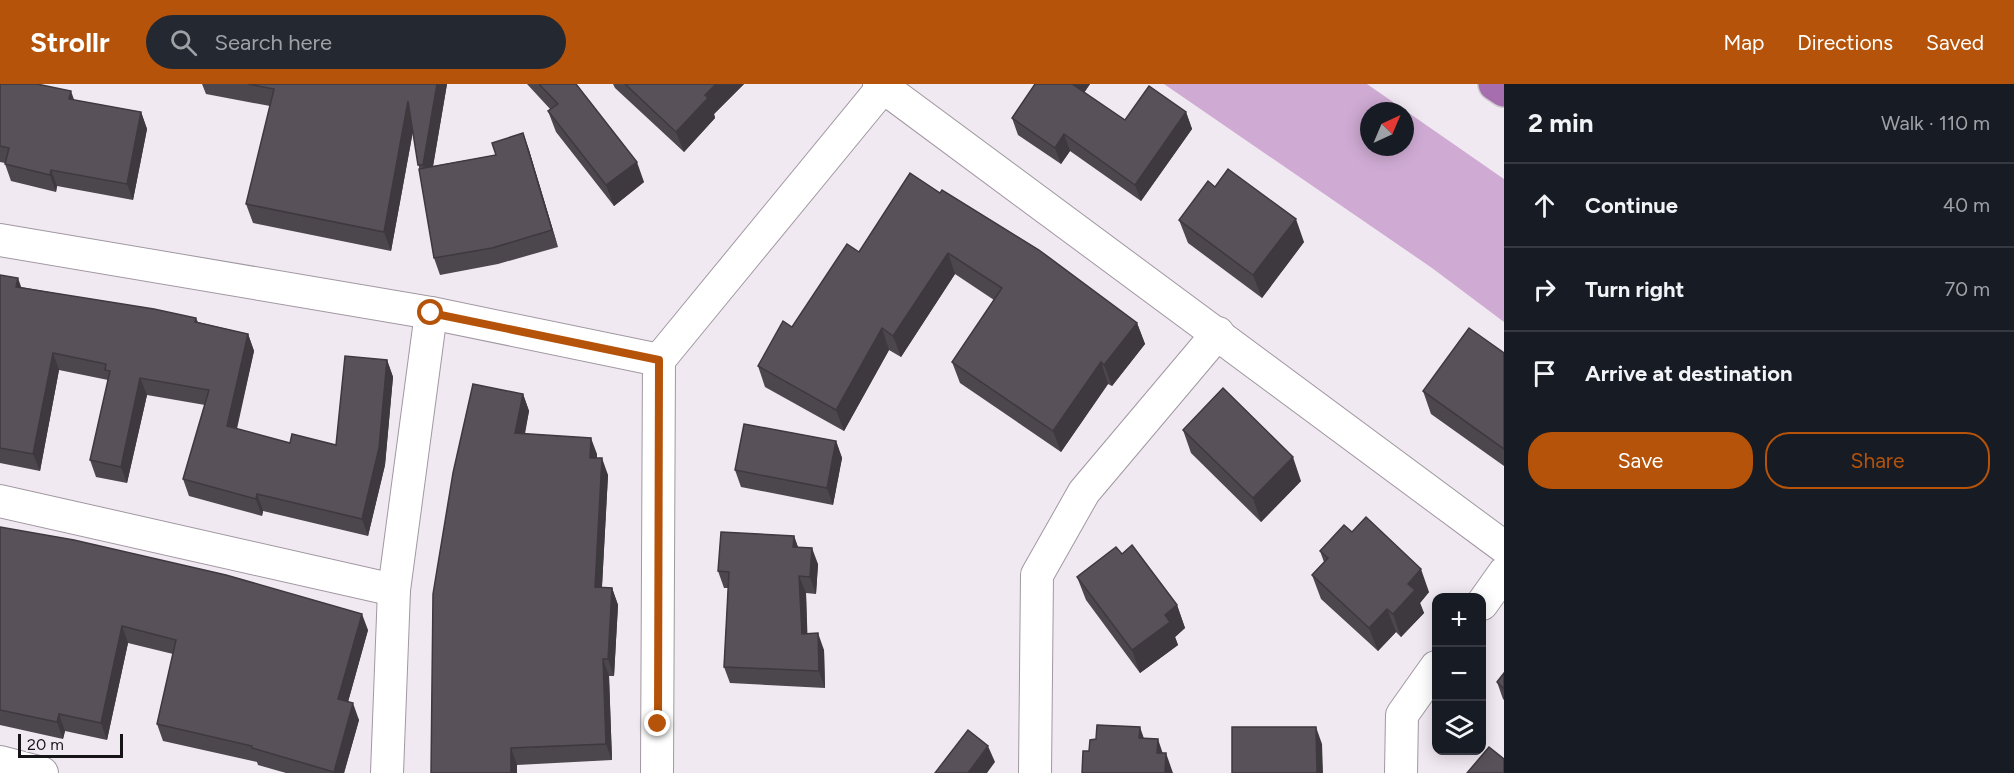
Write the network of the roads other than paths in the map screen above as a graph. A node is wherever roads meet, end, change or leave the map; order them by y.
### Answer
1 (1495, 84) edge
2 (881, 85) edge
3 (1504, 90) edge
4 (0, 240) edge
5 (431, 313) junction
6 (1218, 333) junction
7 (659, 360) junction
8 (0, 501) edge
9 (1504, 547) edge
10 (1504, 573) edge
11 (394, 590) junction
12 (1486, 598) edge
13 (1432, 674) edge
14 (0, 762) edge
15 (42, 773) edge
16 (387, 773) edge
17 (657, 773) edge
18 (1035, 773) edge
19 (1401, 773) edge

1 - 3 highway
2 - 6 street
2 - 7 street
4 - 5 street
5 - 7 street
5 - 11 street
6 - 9 street
6 - 18 street
7 - 17 street
8 - 11 street
10 - 12 street
11 - 16 street
13 - 19 street
14 - 15 street

